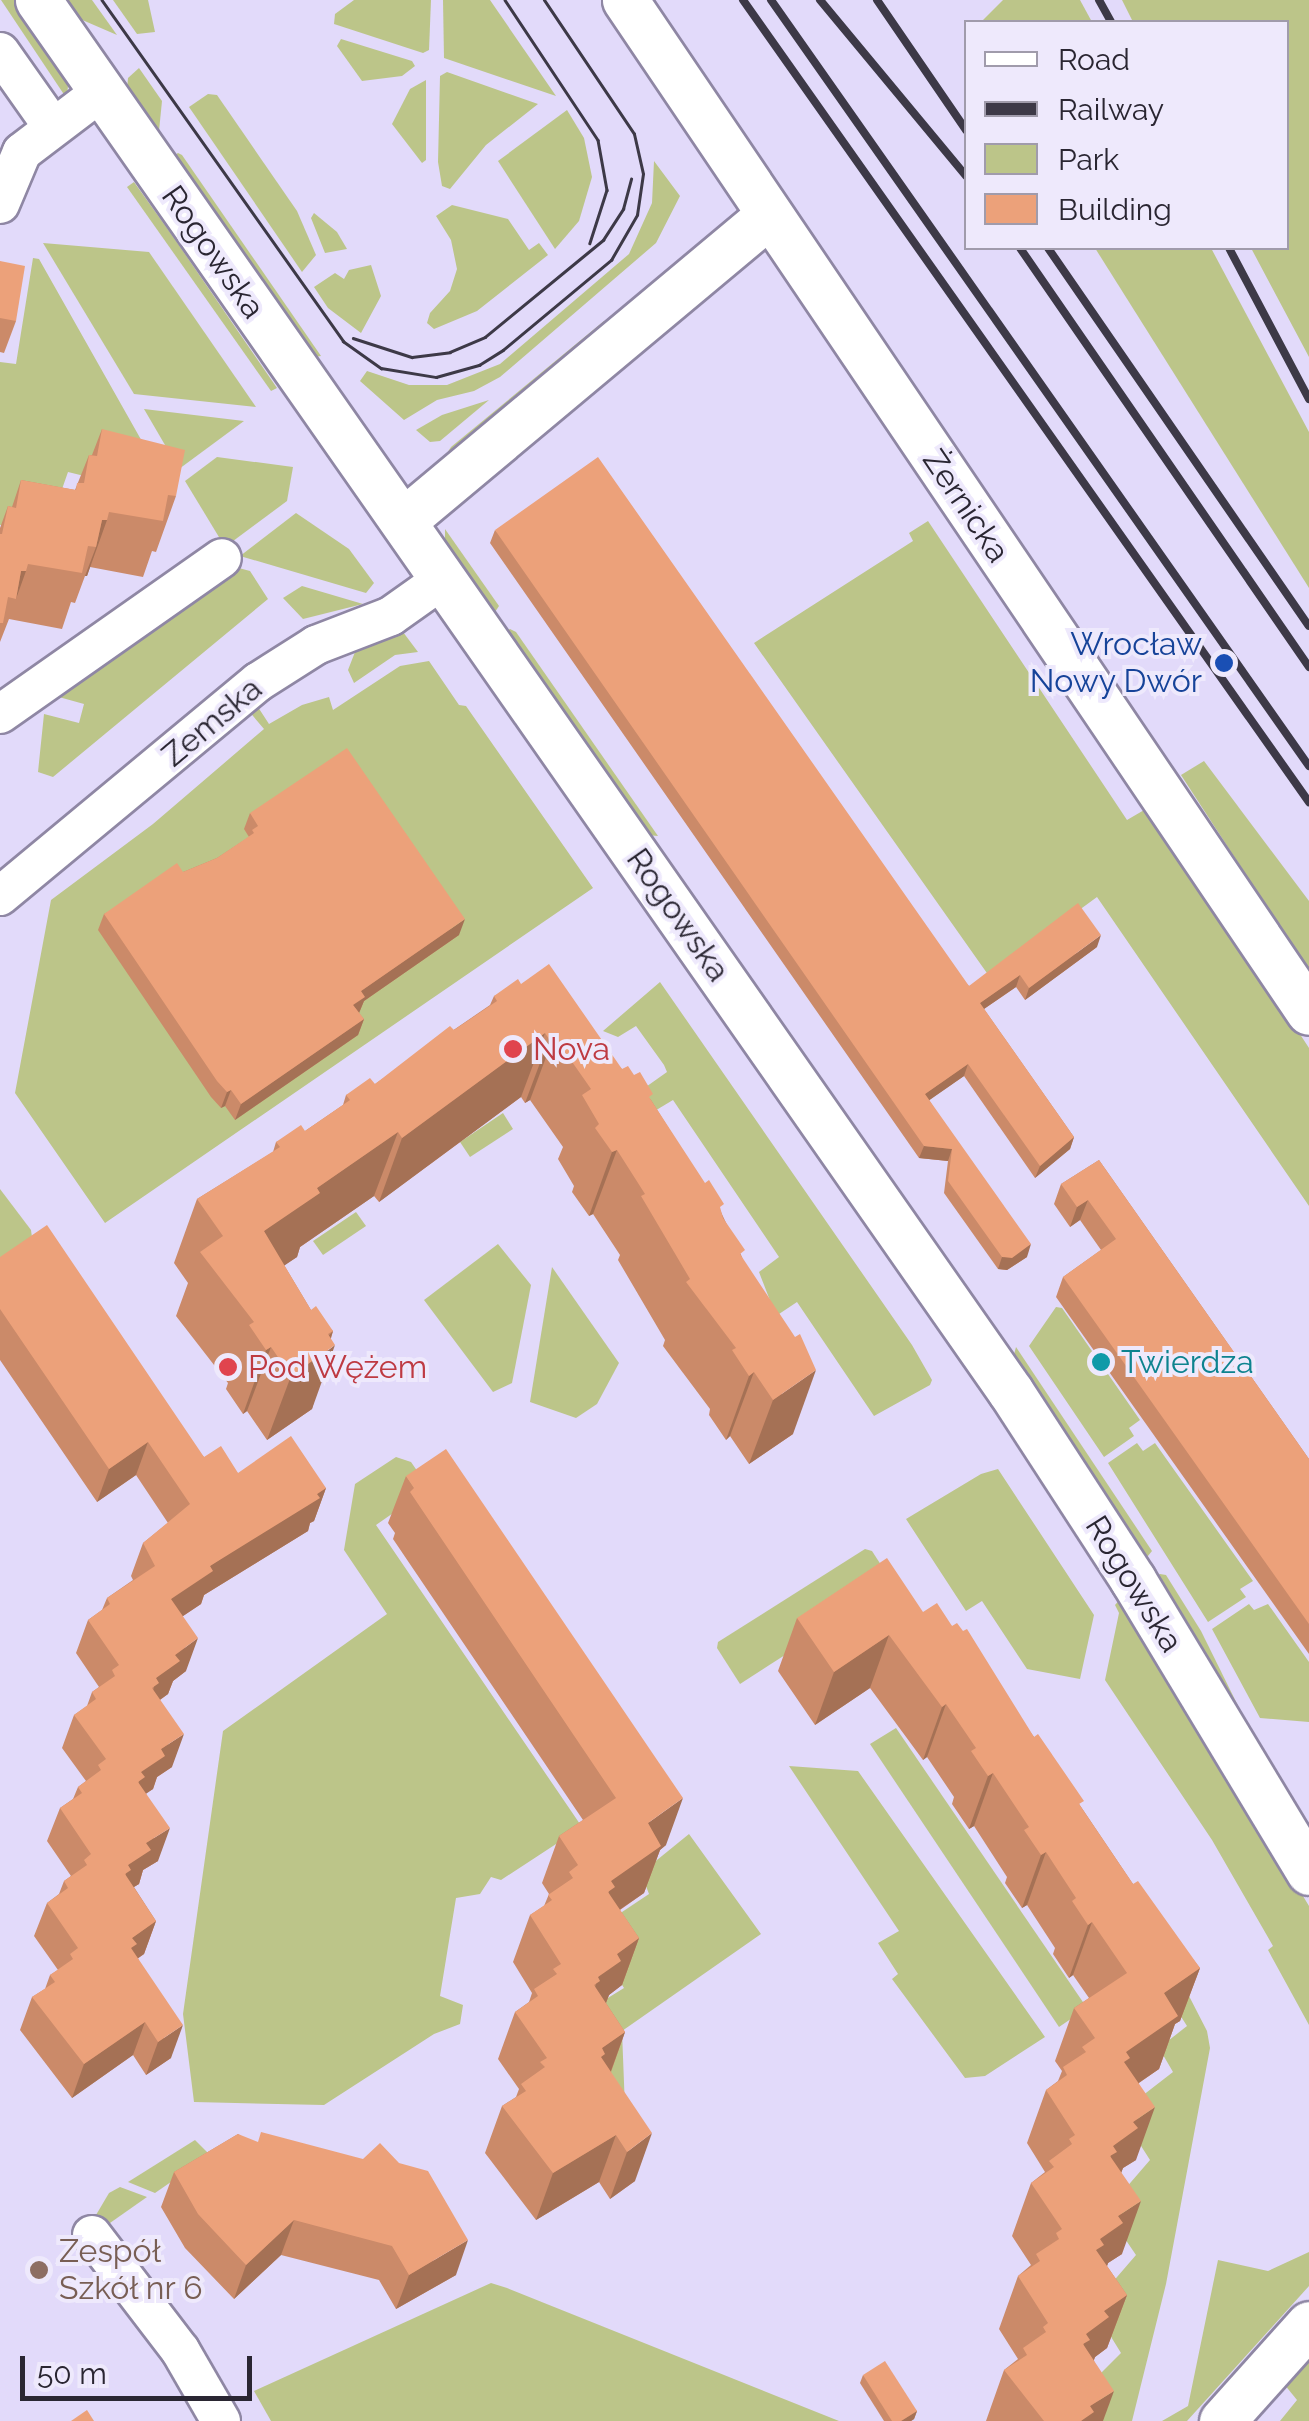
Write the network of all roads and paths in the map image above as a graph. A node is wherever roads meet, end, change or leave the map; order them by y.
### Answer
1 (38, 0) edge
2 (624, 0) edge
3 (0, 52) edge
4 (102, 91) junction
5 (53, 126) junction
6 (0, 204) edge
7 (769, 214) junction
8 (403, 521) junction
9 (222, 558) dead end
10 (443, 578) junction
11 (0, 714) edge
12 (0, 896) edge
13 (1309, 1012) edge
14 (1304, 1860) edge
15 (92, 2235) dead end
16 (1309, 2324) edge
17 (221, 2421) edge
18 (1222, 2421) edge

1 - 4 street, Rogowska
2 - 7 street, Żernicka
3 - 5 street
4 - 5 street
4 - 8 street, Rogowska
5 - 6 street
7 - 8 street
7 - 13 street, Żernicka
8 - 10 street, Rogowska
9 - 11 street
10 - 12 street, Zemska
10 - 14 street, Rogowska
15 - 17 street
16 - 18 street

